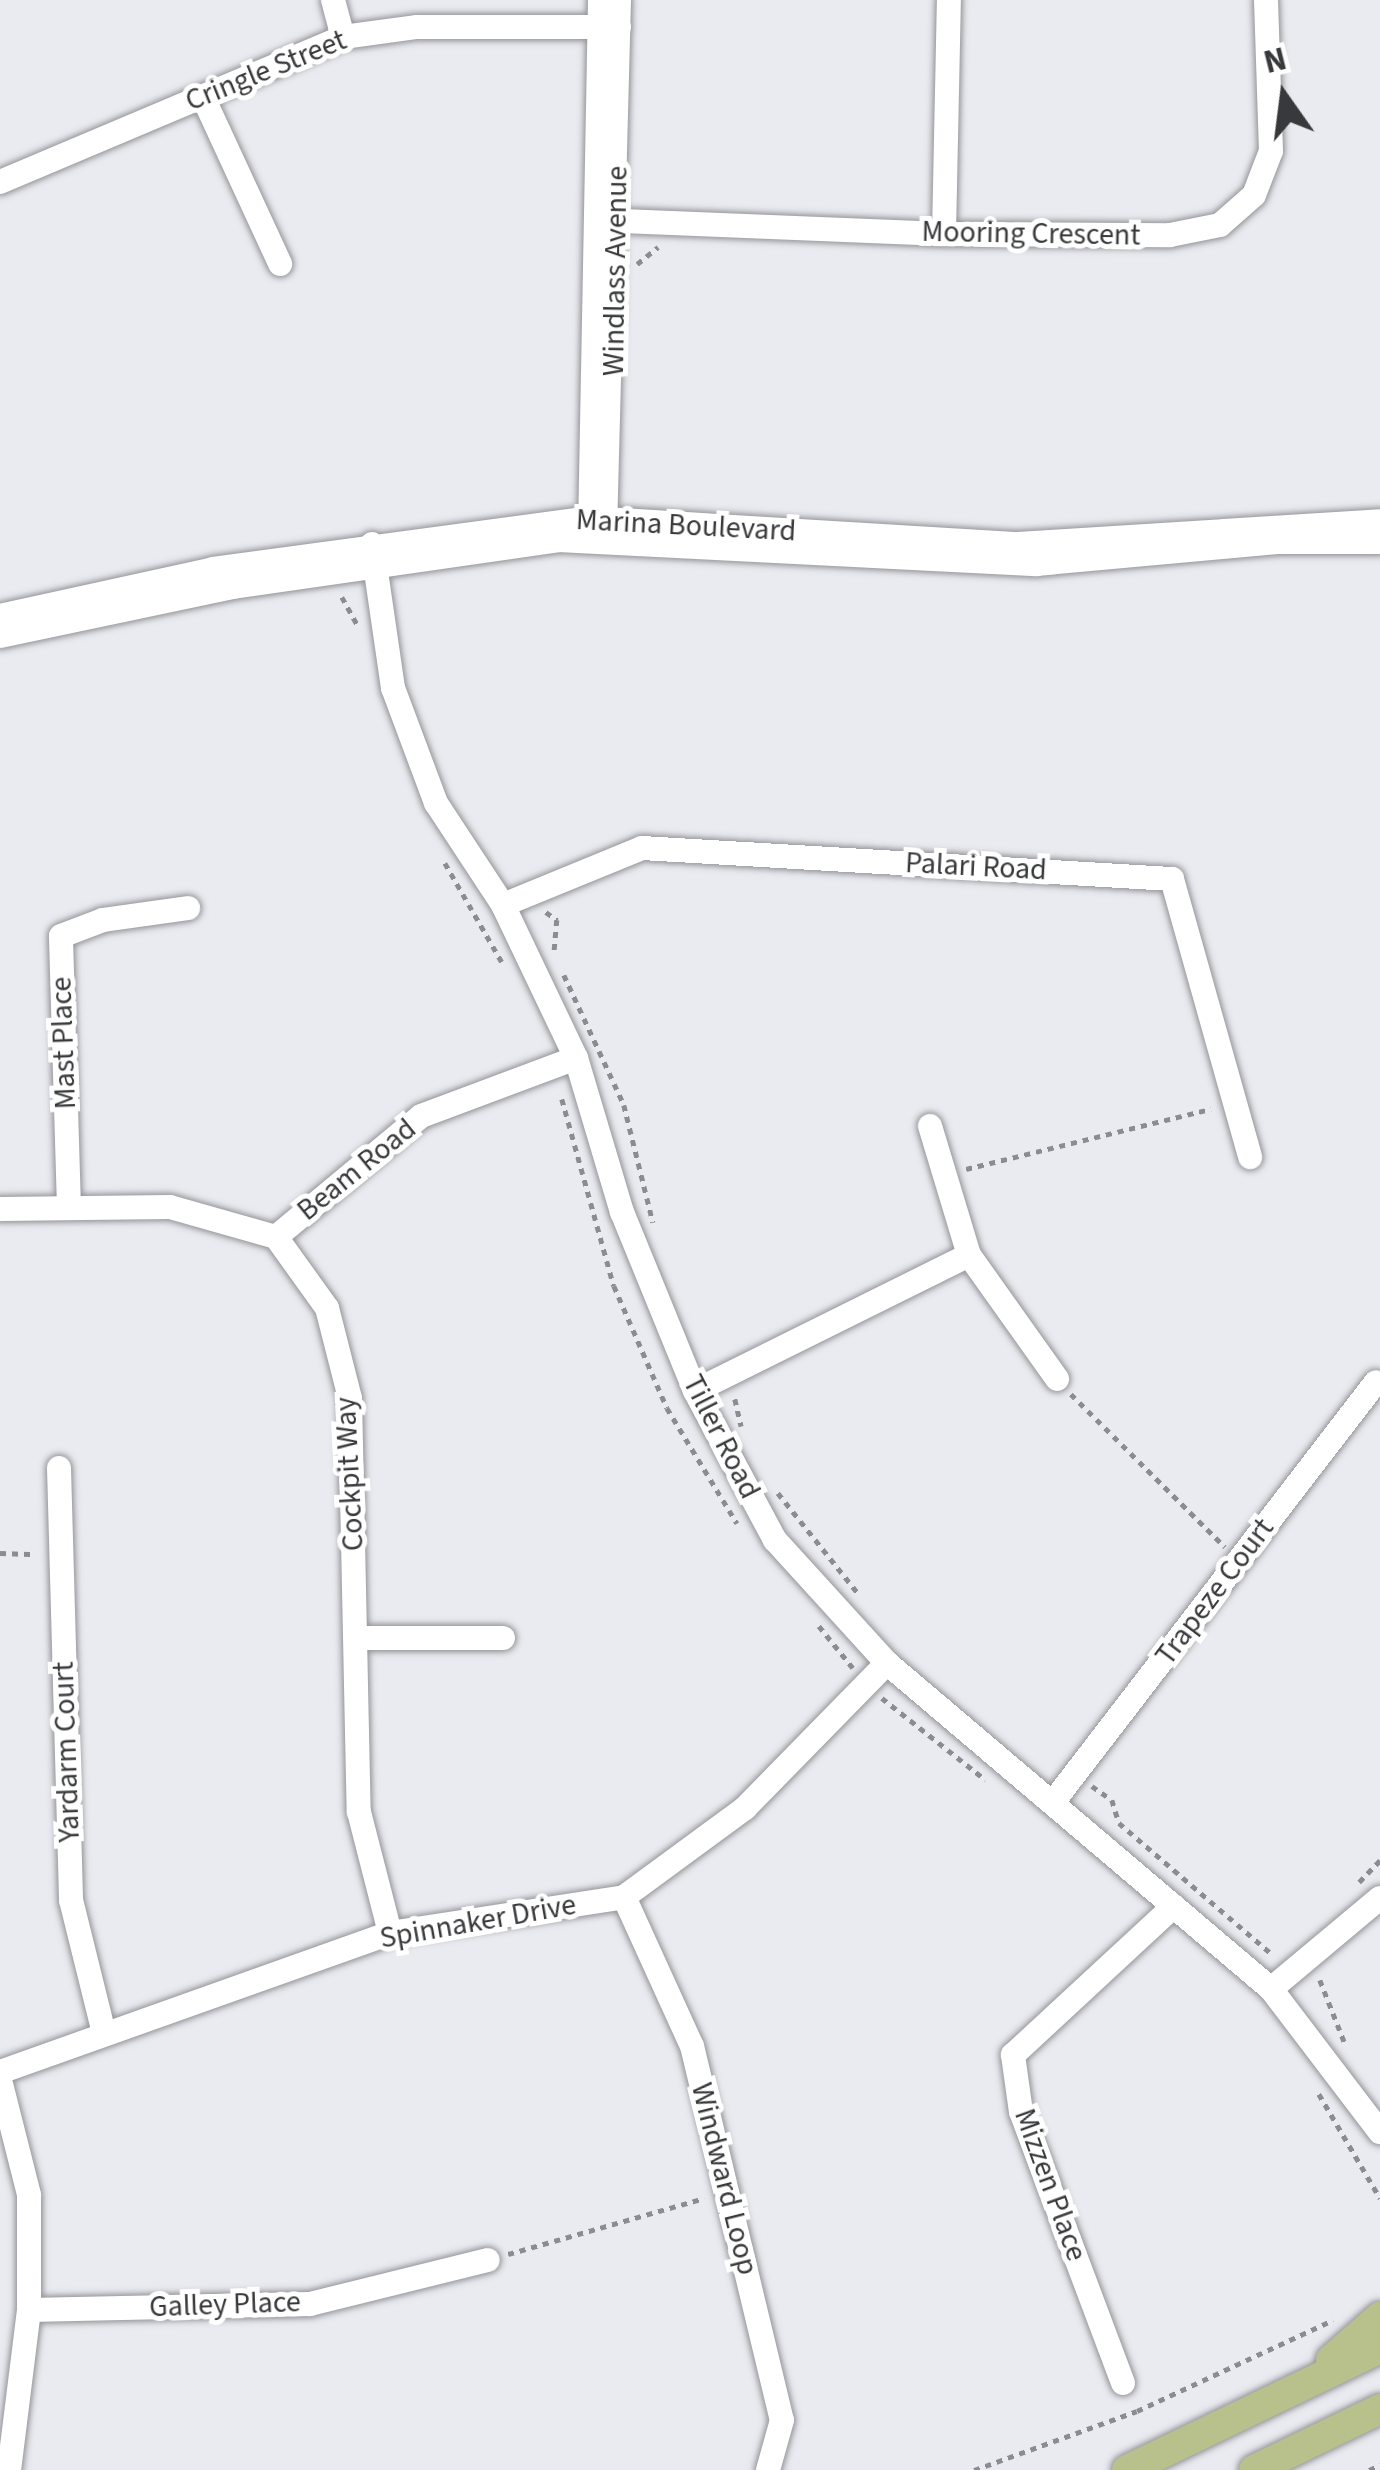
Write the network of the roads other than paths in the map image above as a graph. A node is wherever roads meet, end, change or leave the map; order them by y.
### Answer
1 (333, 0) edge
2 (600, 0) edge
3 (620, 0) edge
4 (949, 0) edge
5 (1266, 0) edge
6 (609, 27) junction
7 (343, 37) junction
8 (203, 97) junction
9 (0, 182) edge
10 (607, 220) junction
11 (944, 234) junction
12 (280, 264) dead end
13 (1380, 521) edge
14 (597, 530) junction
15 (1380, 542) edge
16 (375, 565) junction
17 (0, 616) edge
18 (0, 636) edge
19 (503, 905) junction
20 (188, 908) dead end
21 (565, 1063) junction
22 (930, 1126) dead end
23 (1250, 1157) dead end
24 (69, 1208) junction
25 (0, 1209) edge
26 (276, 1237) junction
27 (969, 1255) junction
28 (1057, 1379) road end
29 (1376, 1382) dead end
30 (695, 1391) junction
31 (59, 1468) dead end
32 (356, 1638) junction
33 (503, 1638) dead end
34 (887, 1663) junction
35 (1054, 1802) junction
36 (624, 1898) junction
37 (1380, 1898) edge
38 (1174, 1906) junction
39 (390, 1933) junction
40 (1270, 1989) junction
41 (104, 2032) junction
42 (0, 2076) edge
43 (1380, 2132) edge
44 (488, 2260) road end
45 (29, 2310) junction
46 (1380, 2318) edge
47 (1380, 2348) edge
48 (1123, 2383) dead end
49 (1294, 2391) junction
50 (1380, 2409) edge
51 (9, 2470) edge
52 (768, 2470) edge
53 (1127, 2470) edge
54 (1254, 2470) edge

1 - 7 street
2 - 6 street, Windlass Avenue
3 - 6 street, Windlass Avenue
4 - 11 street
5 - 11 street, Mooring Crescent
6 - 7 street, Cringle Street
6 - 10 street, Windlass Avenue
7 - 8 street, Cringle Street
8 - 9 street, Cringle Street
8 - 12 street
10 - 11 street, Mooring Crescent
10 - 14 street, Windlass Avenue
13 - 14 street, Marina Boulevard
14 - 15 street, Marina Boulevard
14 - 16 street, Marina Boulevard
16 - 17 street, Marina Boulevard
16 - 18 street, Marina Boulevard
16 - 19 street, Tiller Road
19 - 21 street, Tiller Road
19 - 23 street, Palari Road
20 - 24 street, Mast Place
21 - 26 street, Beam Road
21 - 30 street, Tiller Road
22 - 27 street
24 - 25 street
24 - 26 street
26 - 32 street, Cockpit Way
27 - 28 street
27 - 30 street
29 - 35 street, Trapeze Court
30 - 34 street, Tiller Road
31 - 41 street, Yardarm Court
32 - 33 street
32 - 39 street, Cockpit Way
34 - 35 street, Tiller Road
34 - 36 street, Spinnaker Drive
35 - 38 street, Tiller Road
36 - 39 street, Spinnaker Drive
36 - 52 street, Windward Loop
37 - 40 street
38 - 40 street, Tiller Road
38 - 48 street, Mizzen Place
39 - 41 street, Spinnaker Drive
40 - 43 street, Tiller Road
41 - 42 street, Spinnaker Drive
42 - 45 street
44 - 45 street, Galley Place
45 - 51 street
46 - 49 main road
47 - 49 main road
49 - 53 main road
50 - 54 main road

